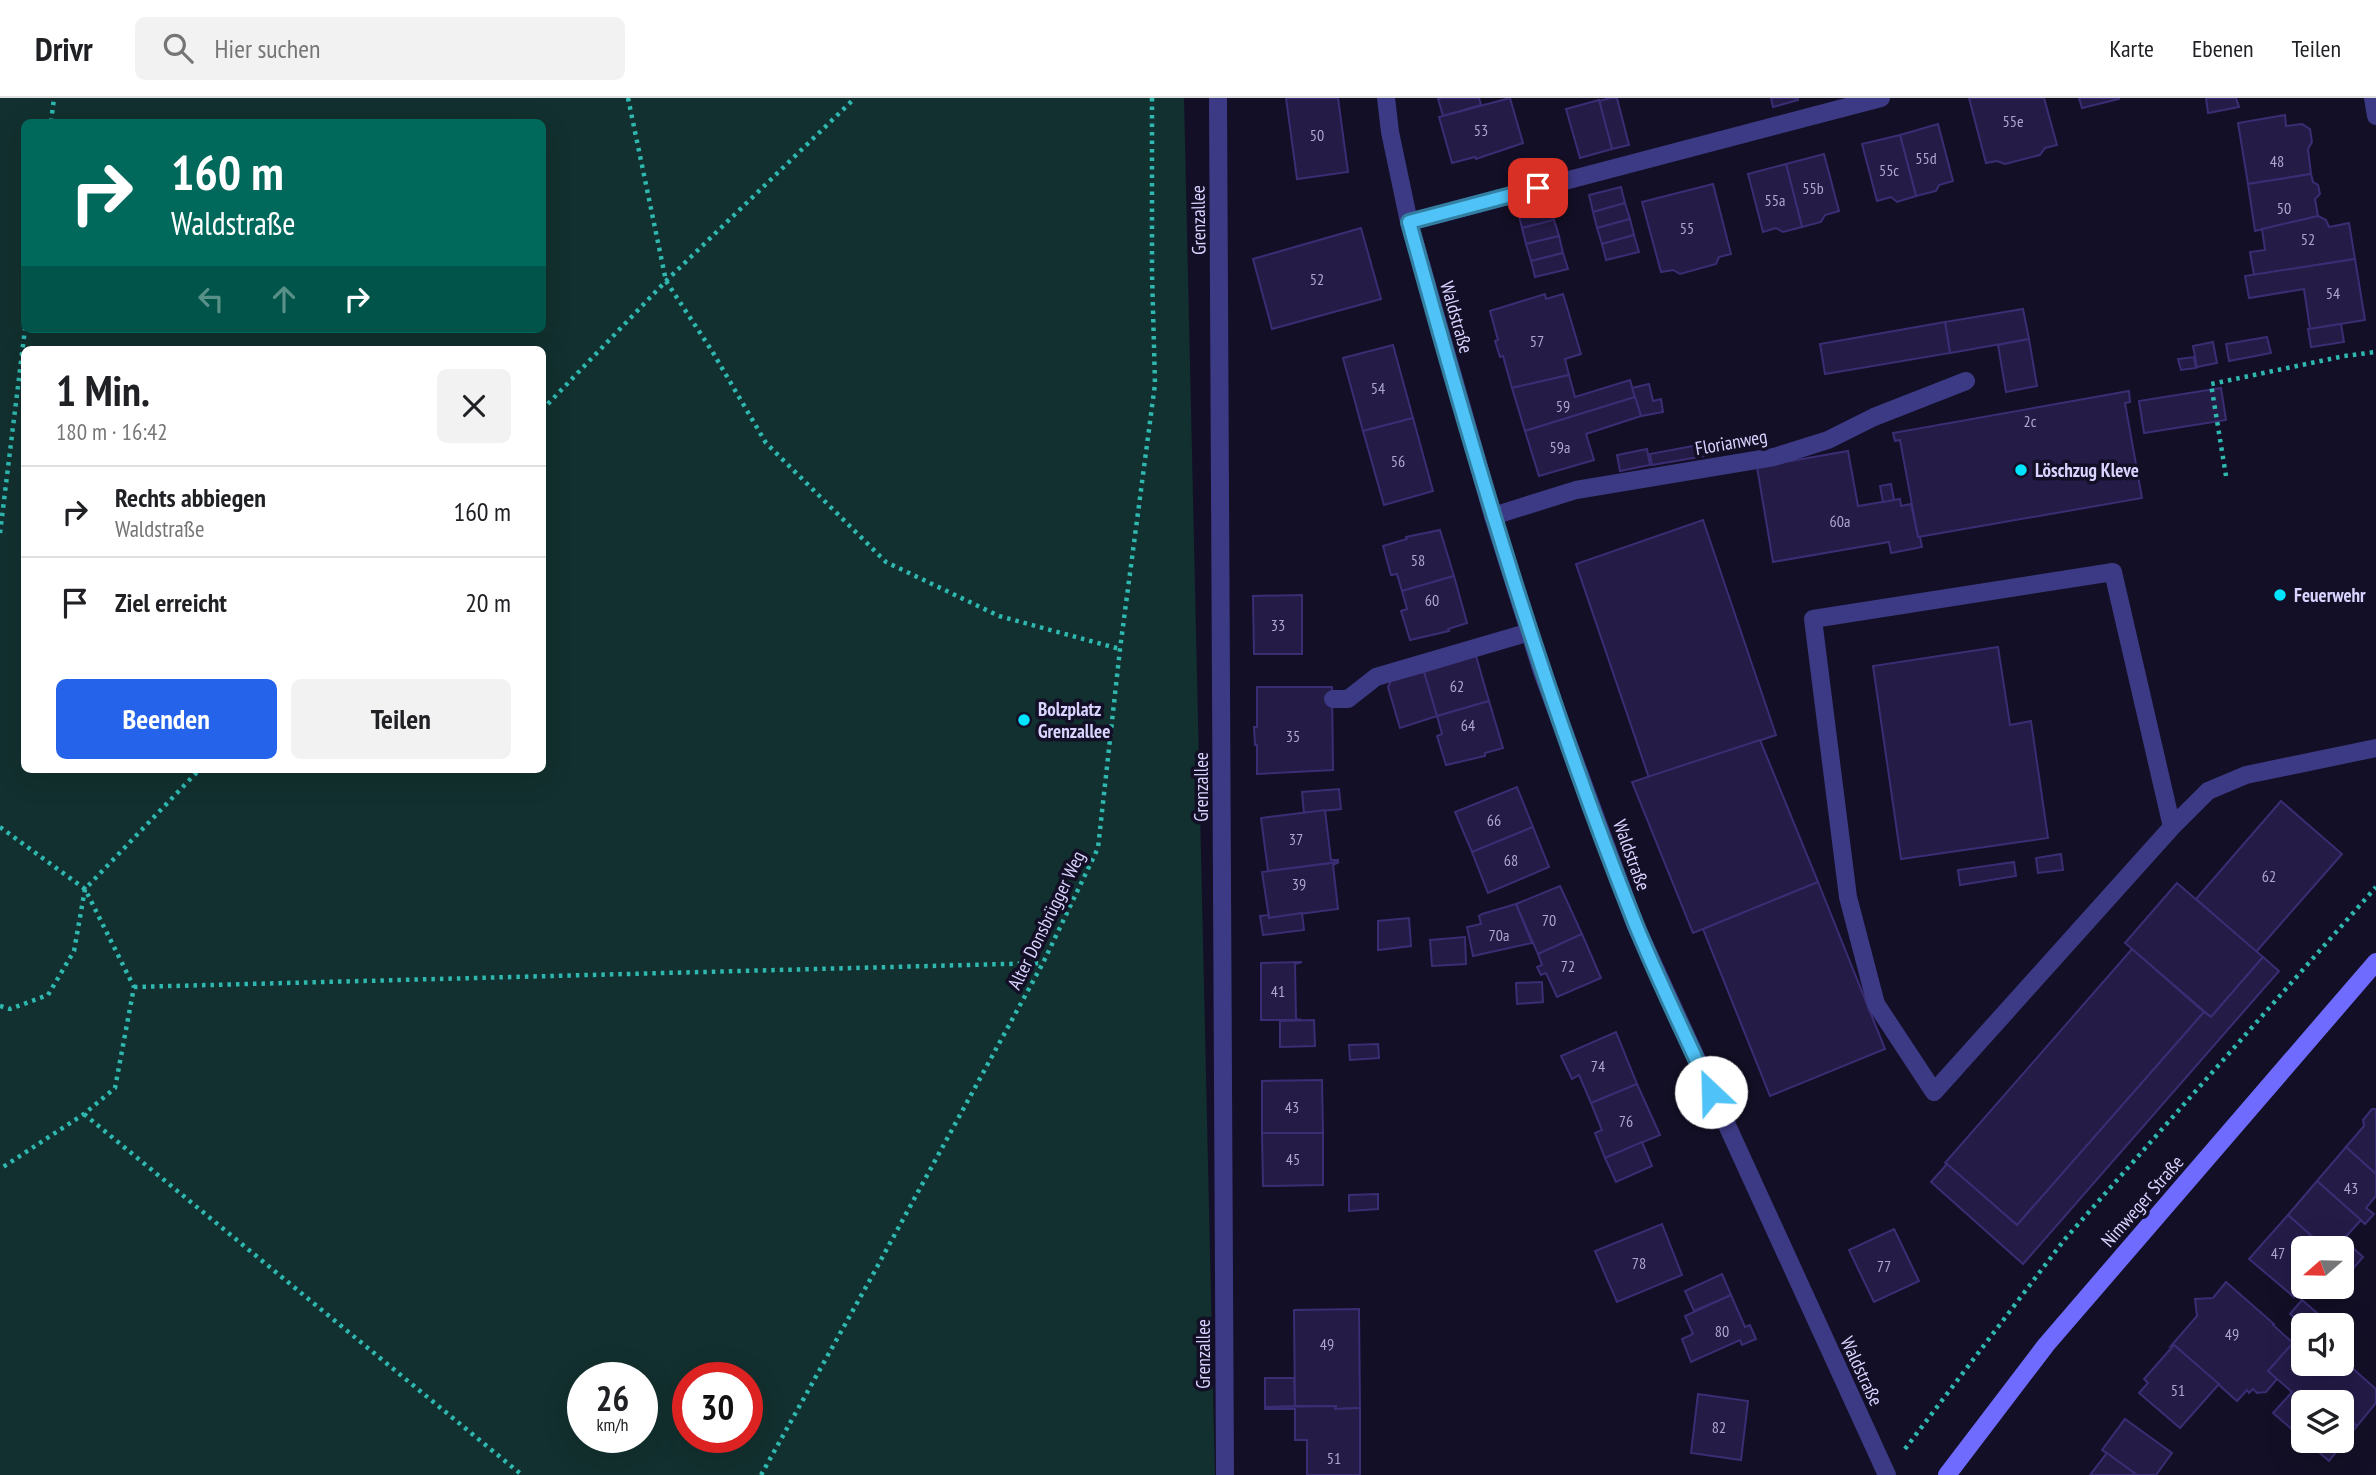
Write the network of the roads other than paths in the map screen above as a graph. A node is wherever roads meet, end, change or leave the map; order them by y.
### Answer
1 (1217, 98) edge
2 (1386, 98) edge
3 (1881, 98) edge
4 (2373, 98) edge
5 (2376, 116) edge
6 (1409, 222) junction
7 (1966, 381) dead end
8 (1493, 516) junction
9 (1530, 632) junction
10 (1332, 699) dead end
11 (2376, 748) edge
12 (2172, 827) junction
13 (2376, 961) edge
14 (1887, 1474) edge
15 (1225, 1475) edge
16 (1947, 1475) edge

1 - 15 street, Grenzallee
2 - 6 street, Waldstraße
3 - 6 street
4 - 5 street
6 - 8 street, Waldstraße
7 - 8 street, Florianweg
8 - 9 street, Waldstraße
9 - 10 street
9 - 14 street, Waldstraße
11 - 12 street
12 - 12 street
13 - 16 main road, Nimweger Straße

